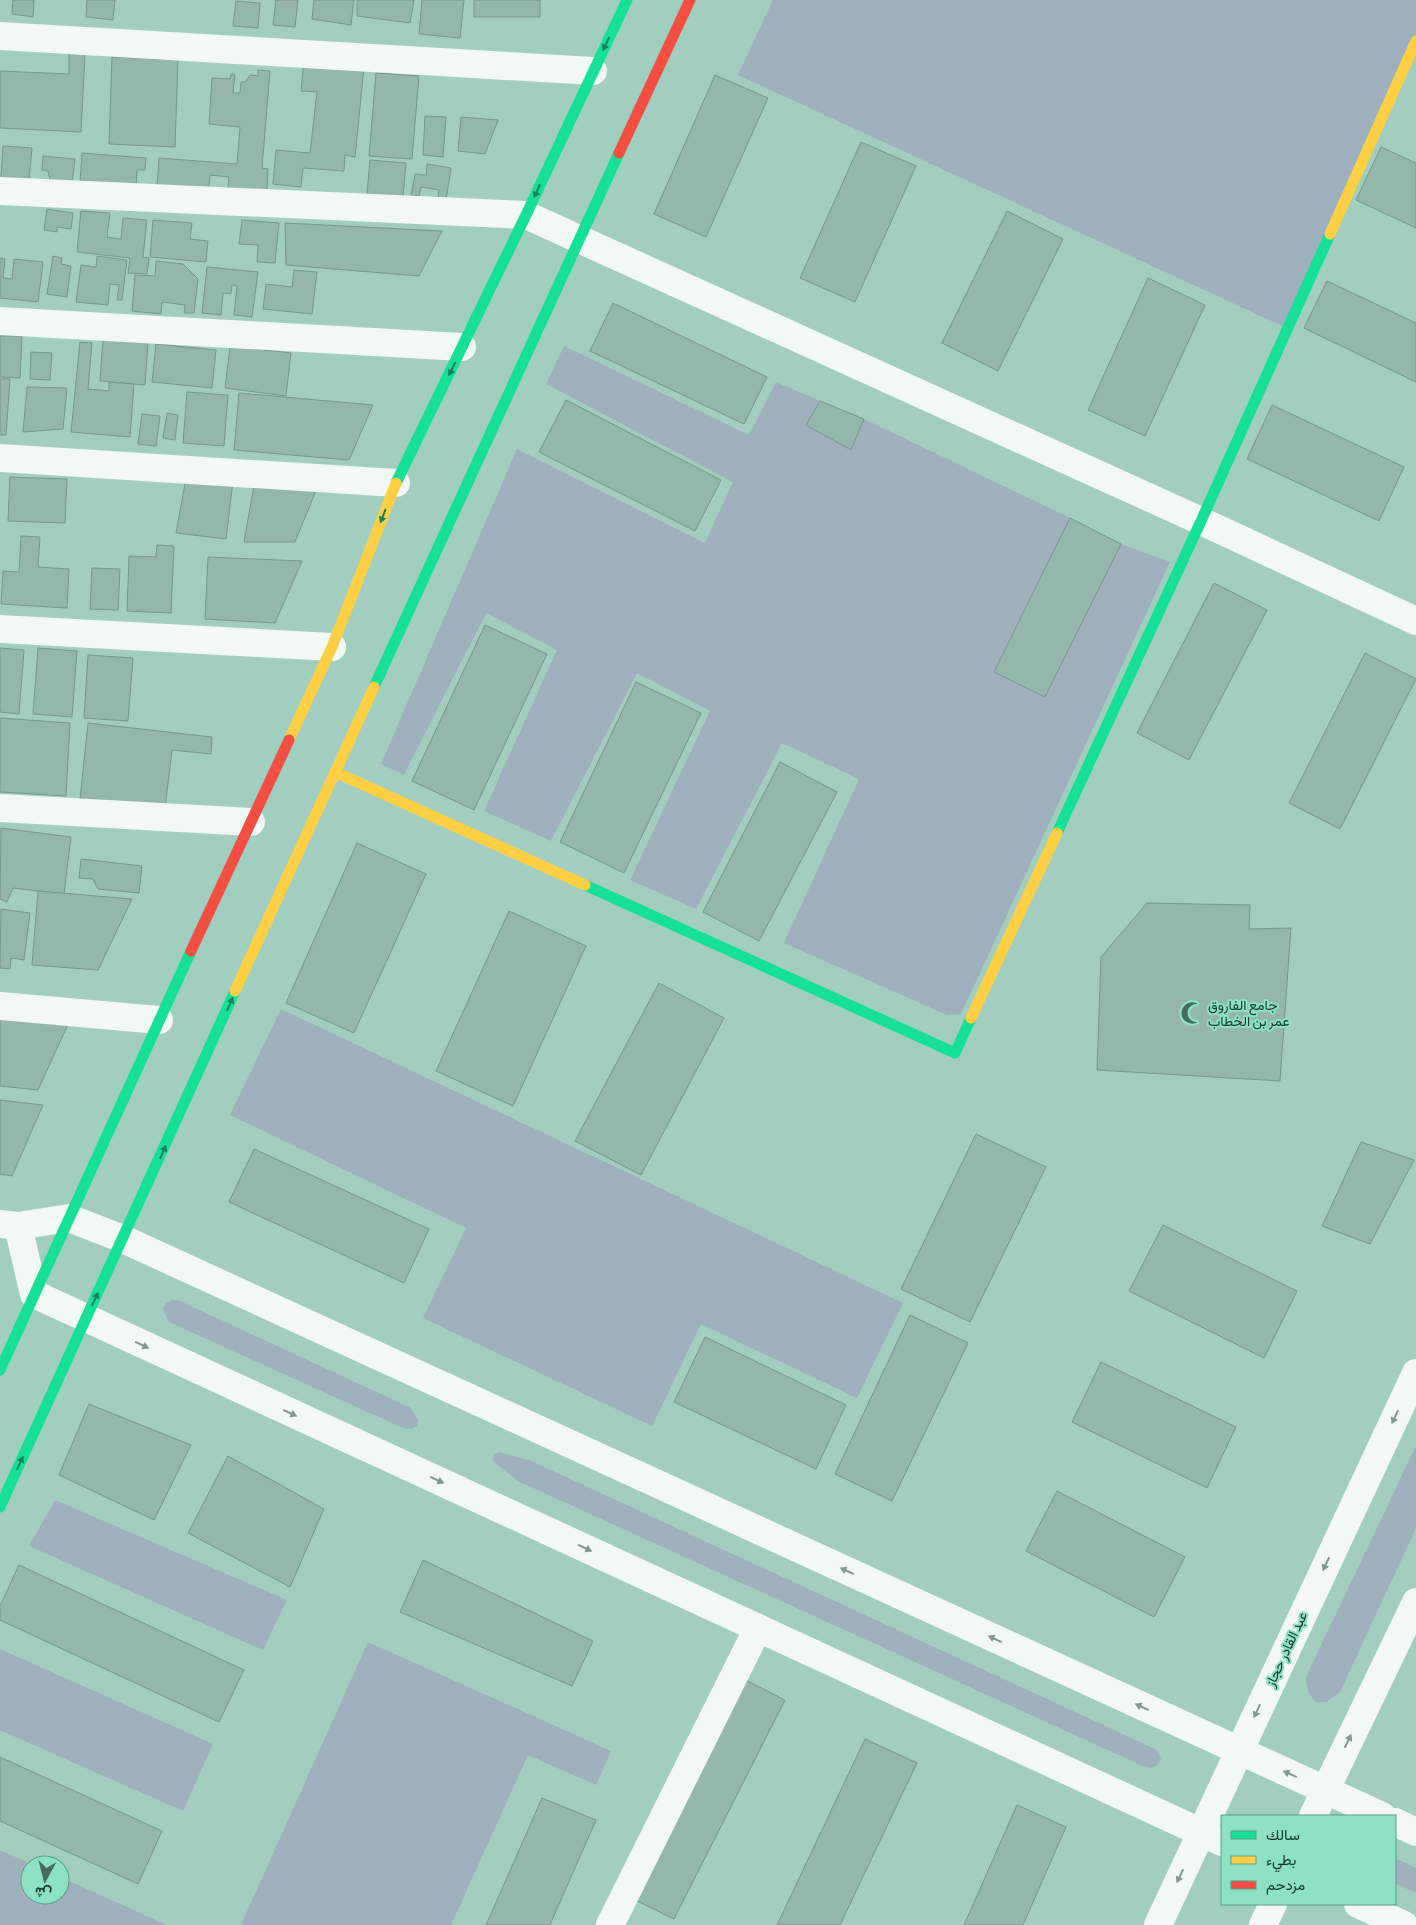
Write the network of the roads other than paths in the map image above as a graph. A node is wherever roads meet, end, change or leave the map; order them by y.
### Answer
1 (627, 0) edge
2 (690, 0) edge
3 (0, 36) edge
4 (1416, 42) edge
5 (593, 72) junction
6 (0, 191) edge
7 (526, 215) junction
8 (579, 239) junction
9 (0, 321) edge
10 (462, 347) junction
11 (0, 458) edge
12 (396, 482) junction
13 (1201, 521) junction
14 (1416, 621) edge
15 (0, 629) edge
16 (332, 647) junction
17 (335, 772) junction
18 (0, 808) edge
19 (252, 822) junction
20 (0, 1006) edge
21 (159, 1020) junction
22 (69, 1218) junction
23 (9, 1225) edge
24 (123, 1239) junction
25 (34, 1294) junction
26 (86, 1319) junction
27 (0, 1370) edge
28 (1416, 1373) edge
29 (0, 1507) edge
30 (1416, 1602) edge
31 (758, 1628) junction
32 (1238, 1751) junction
33 (1324, 1790) junction
34 (1313, 1815) edge
35 (1380, 1815) edge
36 (1396, 1822) edge
37 (1416, 1832) edge
38 (1211, 1837) edge
39 (1273, 1905) edge
40 (1360, 1905) edge
41 (610, 1925) edge
42 (1158, 1925) edge
43 (1263, 1925) edge
44 (1404, 1925) edge

1 -> 5 main road
2 - 8 main road
3 - 5 street
4 - 13 main road
5 -> 7 main road
6 - 7 street
7 - 8 street
7 - 10 main road
8 - 13 street
8 - 17 main road
9 - 10 street
10 -> 12 main road
11 - 12 street
12 -> 16 main road
13 - 14 street
13 - 17 main road
15 - 16 street
16 - 19 main road
24 -> 17 main road
18 - 19 street
19 - 21 main road
20 - 21 street
21 - 22 main road
22 - 23 street
22 - 24 street
22 - 25 main road
23 - 25 street
26 -> 24 main road
32 -> 24 street
25 - 26 street
25 - 27 main road
29 -> 26 main road
26 -> 31 street
28 -> 32 street, عبد القادر حجاز
33 -> 30 street
31 - 38 street
31 - 41 street
33 -> 32 street
32 - 38 street, عبد القادر حجاز
33 - 34 street
33 - 35 street
36 - 37 street
38 -> 42 street, عبد القادر حجاز
39 - 43 street
40 - 44 street

